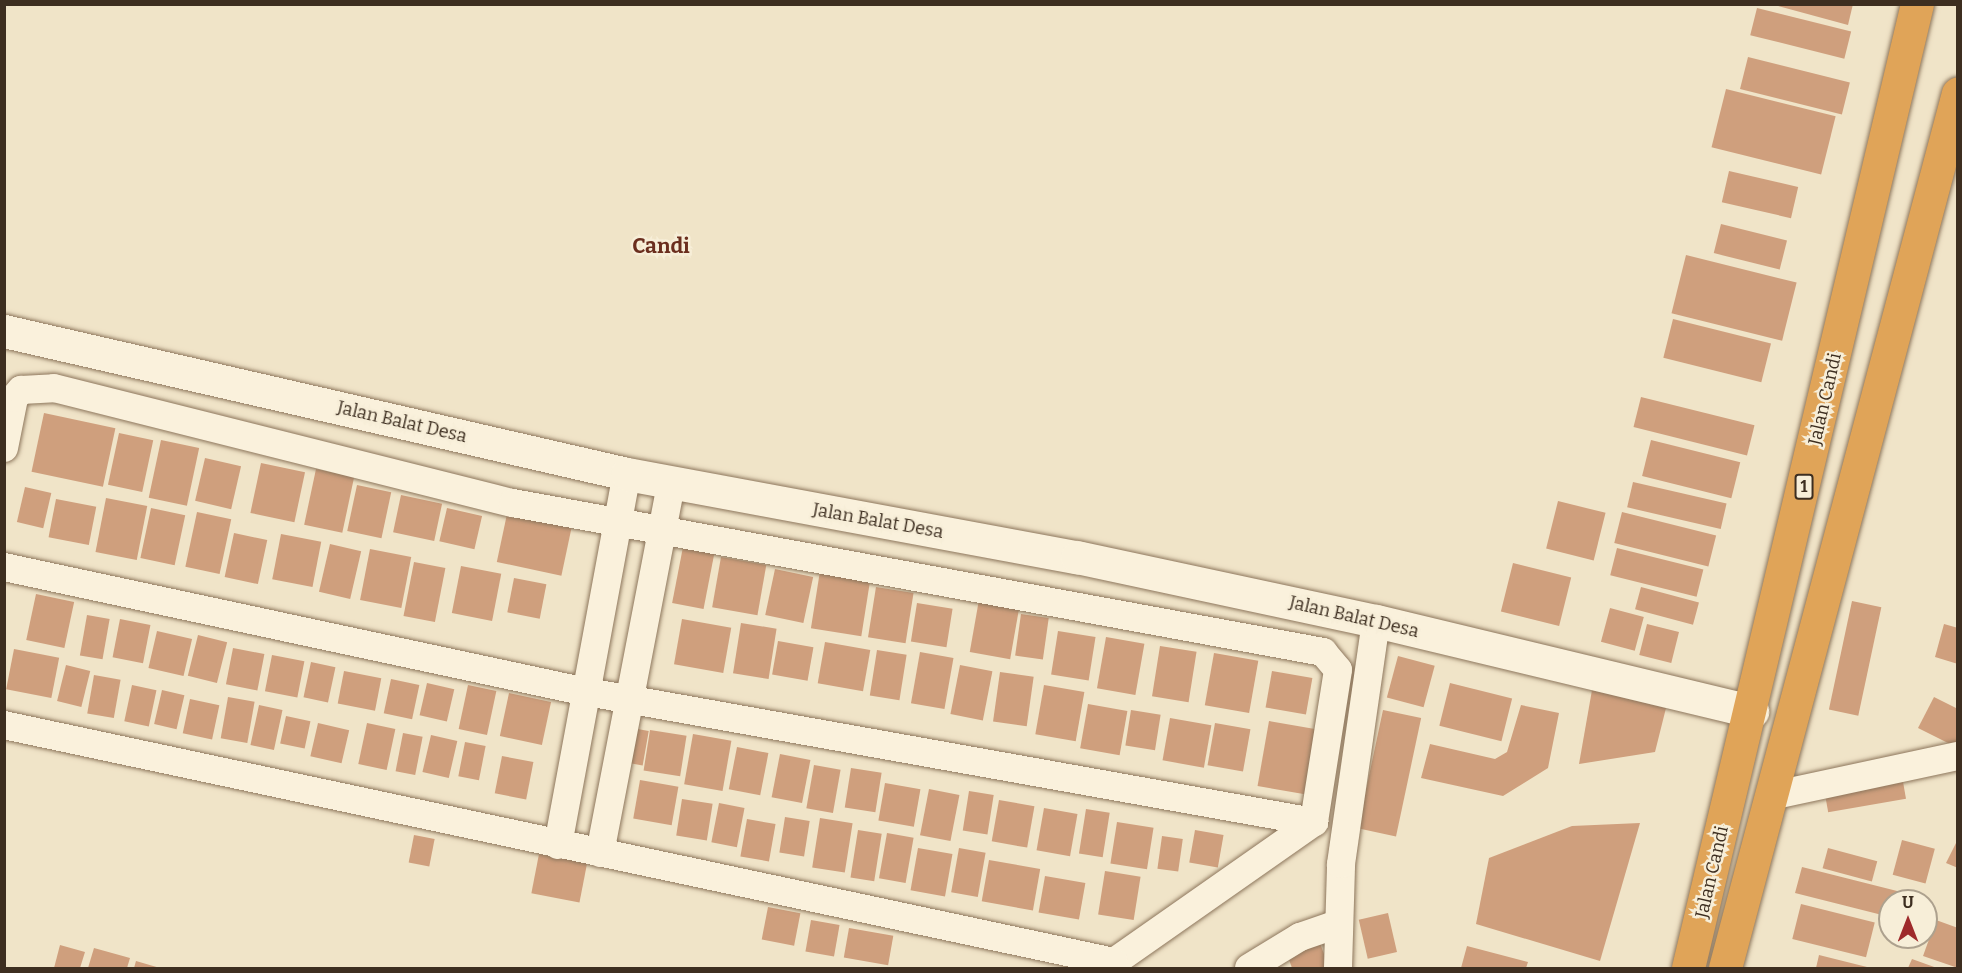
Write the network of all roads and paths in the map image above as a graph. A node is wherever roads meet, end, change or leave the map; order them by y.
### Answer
1 (1917, 4) edge
2 (1958, 93) edge
3 (4, 331) edge
4 (4, 448) edge
5 (627, 474) junction
6 (671, 483) junction
7 (616, 521) junction
8 (662, 529) junction
9 (4, 567) edge
10 (1376, 621) junction
11 (582, 691) junction
12 (631, 698) junction
13 (1752, 711) junction
14 (4, 725) edge
15 (1958, 756) edge
16 (1771, 796) junction
17 (1314, 822) junction
18 (558, 845) junction
19 (600, 853) junction
20 (1337, 920) junction
21 (1249, 969) edge
22 (1338, 969) edge
23 (1688, 969) edge
24 (1725, 969) edge

1 - 13 highway, Jalan Candi / 1
2 - 16 highway, Jalan Candi
3 - 5 street, Jalan Balat Desa
4 - 7 street
5 - 6 street, Jalan Balat Desa
5 - 7 street
6 - 8 street
6 - 10 street, Jalan Balat Desa
7 - 8 street
7 - 11 street
8 - 12 street
8 - 17 street
9 - 11 street
10 - 13 street, Jalan Balat Desa
10 - 20 street
11 - 12 street
11 - 18 street
12 - 17 street
12 - 19 street
13 - 23 highway, Jalan Candi / 1
14 - 18 street
15 - 16 street
16 - 24 highway, Jalan Candi
17 - 19 street
18 - 19 street
20 - 21 street
20 - 22 street

